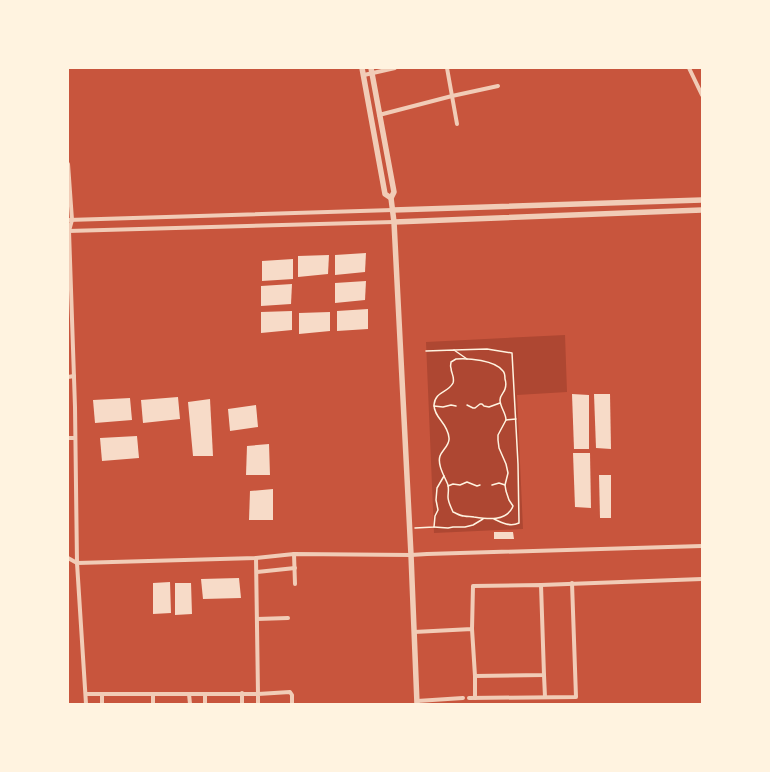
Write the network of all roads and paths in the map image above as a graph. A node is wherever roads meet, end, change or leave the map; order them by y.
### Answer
1 (362, 68) edge
2 (394, 68) edge
3 (447, 68) edge
4 (689, 68) edge
5 (371, 71) edge
6 (364, 75) junction
7 (498, 86) dead end
8 (702, 95) edge
9 (452, 96) junction
10 (379, 115) junction
11 (457, 124) dead end
12 (68, 164) edge
13 (391, 198) junction
14 (702, 200) edge
15 (393, 210) junction
16 (702, 210) edge
17 (70, 220) edge
18 (394, 222) junction
19 (69, 231) edge
20 (454, 350) junction
21 (426, 352) dead end
22 (467, 358) junction
23 (74, 376) junction
24 (68, 377) edge
25 (500, 403) junction
26 (434, 406) junction
27 (456, 406) dead end
28 (467, 406) dead end
29 (516, 419) junction
30 (506, 420) junction
31 (68, 438) edge
32 (75, 438) junction
33 (444, 476) junction
34 (480, 485) dead end
35 (492, 485) dead end
36 (505, 485) junction
37 (448, 486) junction
38 (483, 519) junction
39 (494, 519) junction
40 (434, 527) junction
41 (410, 529) junction
42 (702, 546) edge
43 (294, 554) junction
44 (412, 555) junction
45 (68, 558) edge
46 (256, 558) junction
47 (77, 563) junction
48 (294, 568) junction
49 (257, 572) junction
50 (702, 579) edge
51 (296, 584) dead end
52 (572, 584) junction
53 (541, 585) junction
54 (288, 618) dead end
55 (257, 619) junction
56 (472, 629) junction
57 (414, 632) junction
58 (544, 675) junction
59 (475, 676) junction
60 (86, 694) junction
61 (102, 694) junction
62 (153, 694) junction
63 (189, 694) junction
64 (205, 694) junction
65 (242, 694) junction
66 (258, 694) junction
67 (545, 697) junction
68 (463, 698) dead end
69 (469, 698) dead end
70 (475, 698) junction
71 (417, 702) edge
72 (86, 704) edge
73 (102, 704) edge
74 (153, 704) edge
75 (190, 704) edge
76 (205, 704) edge
77 (242, 704) edge
78 (258, 704) edge
79 (292, 704) edge

1 - 6 street
2 - 5 street
3 - 9 street
4 - 8 street
5 - 6 street
5 - 10 street
6 - 13 street
7 - 9 street
9 - 10 street
9 - 11 street
10 - 13 street
12 - 17 street
13 - 15 street
14 - 15 street
15 - 17 street
15 - 18 street
16 - 18 street
17 - 19 street
18 - 19 street
18 - 41 street
19 - 23 street
20 - 21 path
20 - 22 path
20 - 29 path
22 - 25 path
22 - 26 path
23 - 24 street
23 - 32 street
25 - 28 path
25 - 30 path
26 - 27 path
26 - 33 path
29 - 30 path
29 - 39 path
30 - 36 path
31 - 32 street
32 - 47 street
33 - 37 path
33 - 40 path
34 - 37 path
35 - 36 path
36 - 39 path
37 - 38 path
38 - 39 path
38 - 40 path
40 - 41 path
41 - 44 street
42 - 44 street
43 - 44 street
43 - 46 street
43 - 48 street
44 - 57 street
45 - 47 street
46 - 47 street
46 - 49 street
47 - 60 street
48 - 49 street
48 - 51 street
49 - 55 street
50 - 52 street
52 - 53 street
52 - 67 street
53 - 56 street
53 - 58 street
54 - 55 street
55 - 66 street
56 - 57 street
56 - 59 street
57 - 71 street
58 - 59 street
58 - 67 street
59 - 70 street
60 - 61 street
60 - 72 street
61 - 62 street
61 - 73 street
62 - 63 street
62 - 74 street
63 - 64 street
63 - 75 street
64 - 65 street
64 - 76 street
65 - 66 street
65 - 77 street
66 - 78 street
66 - 79 street
67 - 70 street
68 - 71 street
69 - 70 street

